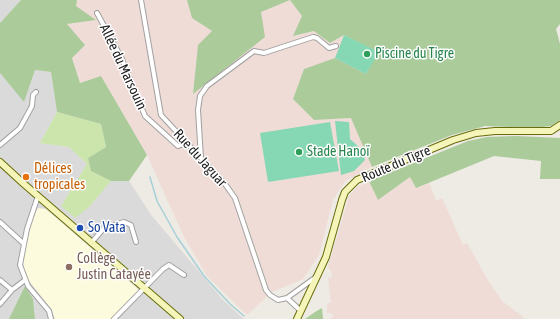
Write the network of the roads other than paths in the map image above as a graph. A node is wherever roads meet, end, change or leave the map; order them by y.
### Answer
1 (140, 0) edge
2 (97, 13) dead end
3 (336, 46) dead end
4 (36, 92) dead end
5 (560, 125) edge
6 (186, 143) junction
7 (0, 145) edge
8 (201, 159) junction
9 (0, 162) edge
10 (38, 196) junction
11 (0, 222) edge
12 (136, 242) dead end
13 (91, 243) junction
14 (23, 244) junction
15 (320, 272) junction
16 (184, 275) dead end
17 (0, 280) edge
18 (25, 280) junction
19 (144, 288) junction
20 (301, 289) junction
21 (12, 290) junction
22 (309, 295) junction
23 (287, 298) junction
24 (0, 304) edge
25 (301, 311) junction
26 (51, 319) edge
27 (114, 319) edge
28 (180, 319) edge
29 (297, 319) edge

1 - 6 street, Rue du Jaguar
2 - 6 street, Allée du Marsouin
3 - 8 street
4 - 7 street
5 - 15 main road, Route du Tigre
6 - 8 street, Rue du Jaguar
8 - 23 street, Rue du Jaguar
9 - 10 main road
10 - 13 main road
10 - 14 street
11 - 14 street
12 - 13 street
13 - 19 main road
14 - 18 street
15 - 20 street
15 - 22 main road, Route du Tigre
16 - 19 street
17 - 21 street
18 - 21 street
18 - 26 street
19 - 27 street
19 - 28 main road
20 - 22 street
20 - 23 street
21 - 24 street
22 - 25 main road, Route du Tigre
23 - 25 street
25 - 29 main road, Route du Tigre

